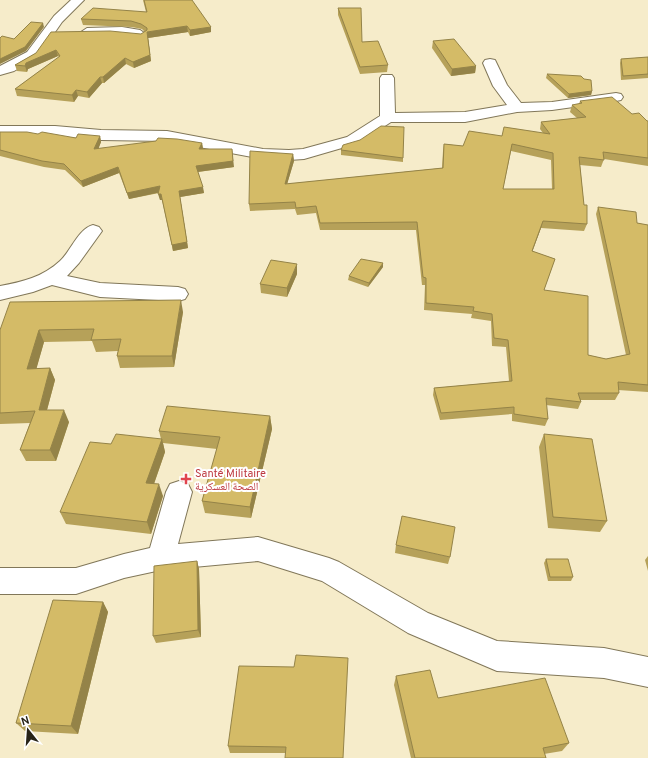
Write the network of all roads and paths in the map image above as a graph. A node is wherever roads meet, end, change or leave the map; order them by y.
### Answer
1 (78, 0) edge
2 (48, 32) junction
3 (63, 32) edge
4 (78, 32) edge
5 (141, 35) edge
6 (490, 63) dead end
7 (0, 71) edge
8 (386, 78) dead end
9 (616, 97) dead end
10 (517, 108) junction
11 (388, 118) junction
12 (6, 132) edge
13 (0, 142) edge
14 (93, 231) dead end
15 (50, 278) junction
16 (0, 293) edge
17 (178, 294) dead end
18 (179, 492) dead end
19 (161, 558) junction
20 (0, 581) edge
21 (648, 672) edge

1 - 2 street
2 - 3 street
2 - 7 street
4 - 5 street
6 - 10 street
8 - 11 street
9 - 10 street
10 - 11 street
11 - 12 street
12 - 13 street
14 - 15 street
15 - 16 street
15 - 17 street
18 - 19 street
19 - 20 street
19 - 21 street

